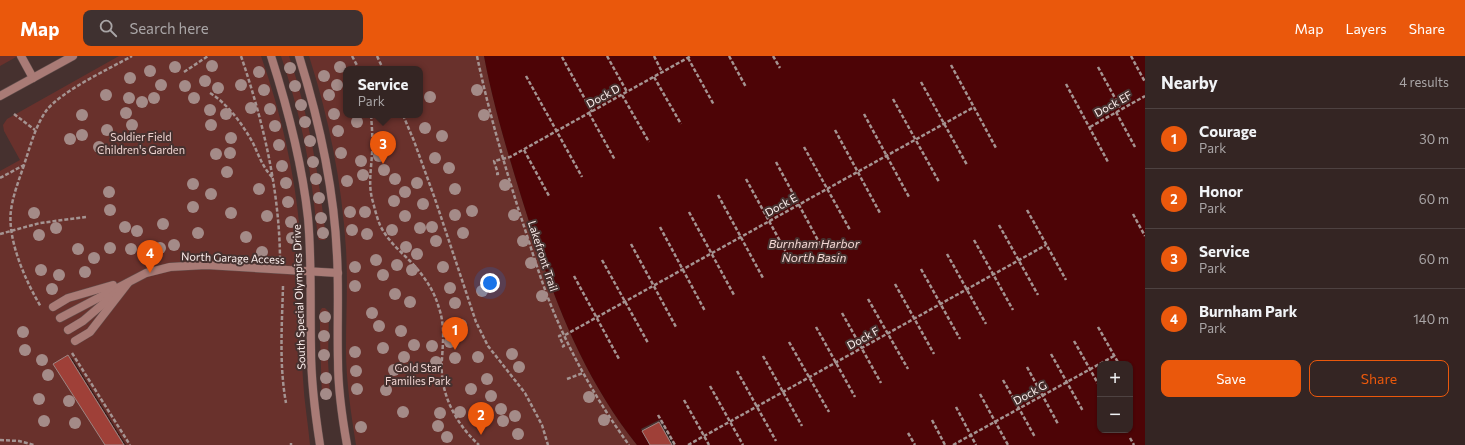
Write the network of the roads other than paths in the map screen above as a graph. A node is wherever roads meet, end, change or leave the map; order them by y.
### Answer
1 (21, 56) edge
2 (73, 56) edge
3 (271, 56) edge
4 (299, 56) edge
5 (33, 78) junction
6 (0, 96) edge
7 (311, 272) junction
8 (338, 273) junction
9 (129, 281) junction
10 (53, 307) dead end
11 (60, 318) dead end
12 (68, 330) dead end
13 (75, 341) dead end
14 (320, 445) edge
15 (347, 445) edge

1 - 5 street
2 - 5 street
3 - 7 street, South Special Olympics Drive
4 - 8 street
5 - 6 street
7 - 8 street, North Garage Access
7 - 9 street, North Garage Access
7 - 14 street, South Special Olympics Drive
8 - 15 street
9 - 10 street
9 - 11 street
9 - 12 street
9 - 13 street

